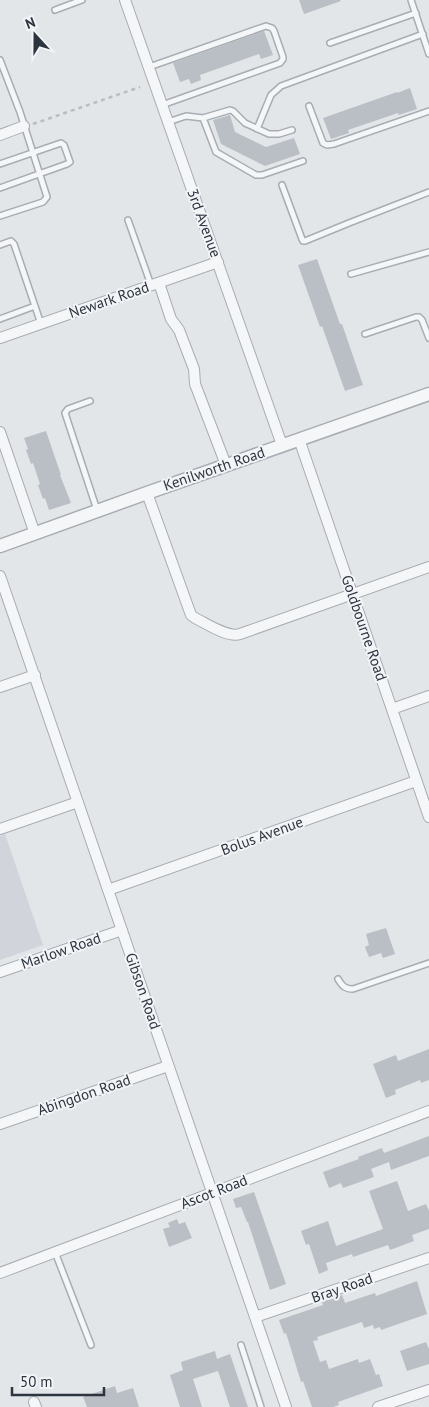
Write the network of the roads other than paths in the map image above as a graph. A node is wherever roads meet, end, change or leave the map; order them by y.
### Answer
1 (82, 0) edge
2 (125, 0) edge
3 (412, 0) edge
4 (55, 10) dead end
5 (416, 13) junction
6 (422, 34) junction
7 (330, 43) dead end
8 (429, 54) edge
9 (0, 60) edge
10 (149, 67) junction
11 (162, 105) junction
12 (309, 106) dead end
13 (429, 111) edge
14 (203, 118) junction
15 (168, 122) junction
16 (24, 126) junction
17 (257, 129) junction
18 (292, 130) dead end
19 (0, 135) edge
20 (33, 152) junction
21 (303, 161) dead end
22 (0, 164) edge
23 (40, 174) junction
24 (282, 185) dead end
25 (0, 188) edge
26 (429, 192) edge
27 (0, 216) edge
28 (128, 220) dead end
29 (0, 244) edge
30 (429, 252) edge
31 (218, 262) junction
32 (351, 274) dead end
33 (155, 284) junction
34 (34, 306) junction
35 (0, 319) edge
36 (40, 324) junction
37 (365, 334) dead end
38 (0, 338) edge
39 (429, 338) edge
40 (429, 394) edge
41 (90, 402) dead end
42 (0, 432) edge
43 (299, 439) junction
44 (282, 445) junction
45 (226, 465) junction
46 (147, 493) junction
47 (97, 510) junction
48 (35, 534) junction
49 (0, 546) edge
50 (429, 567) edge
51 (0, 576) edge
52 (352, 595) junction
53 (34, 675) junction
54 (0, 687) edge
55 (429, 696) edge
56 (392, 709) junction
57 (416, 781) junction
58 (78, 802) junction
59 (429, 817) edge
60 (0, 829) edge
61 (108, 890) junction
62 (122, 930) junction
63 (429, 963) edge
64 (0, 972) edge
65 (338, 979) dead end
66 (168, 1066) junction
67 (429, 1111) edge
68 (0, 1124) edge
69 (211, 1193) junction
70 (55, 1252) junction
71 (429, 1258) edge
72 (0, 1273) edge
73 (255, 1318) junction
74 (241, 1345) dead end
75 (91, 1346) dead end
76 (429, 1390) edge
77 (261, 1407) edge
78 (286, 1407) edge
79 (378, 1407) edge

1 - 4 lane
2 - 10 street, 3rd Avenue
3 - 5 lane
5 - 6 lane
5 - 7 lane
6 - 8 lane
6 - 17 lane
9 - 16 lane
10 - 11 street, 3rd Avenue
10 - 11 lane
11 - 15 street, 3rd Avenue
12 - 13 lane
14 - 15 lane
14 - 17 lane
14 - 21 lane
15 - 31 street, 3rd Avenue
16 - 19 street
16 - 20 lane
17 - 18 lane
20 - 22 lane
20 - 23 lane
20 - 23 lane
23 - 25 lane
23 - 27 lane
24 - 26 lane
28 - 33 lane
29 - 34 lane
30 - 32 lane
31 - 33 street, Newark Road
31 - 44 street, 3rd Avenue
33 - 36 street, Newark Road
33 - 45 street
34 - 35 lane
34 - 36 lane
36 - 38 street, Newark Road
37 - 39 lane
40 - 43 street, Kenilworth Road
41 - 47 lane
42 - 48 street
43 - 44 street, Kenilworth Road
43 - 52 street, Goldbourne Road
44 - 45 street, Kenilworth Road
45 - 46 street, Kenilworth Road
46 - 47 street, Kenilworth Road
46 - 52 street
47 - 48 street, Kenilworth Road
48 - 49 street, Kenilworth Road
50 - 52 street
51 - 53 street, Gibson Road
52 - 56 street, Goldbourne Road
53 - 54 street
53 - 58 street, Gibson Road
55 - 56 street
56 - 57 street, Goldbourne Road
57 - 59 street, Goldbourne Road
57 - 61 street, Bolus Avenue
58 - 60 street
58 - 61 street, Gibson Road
61 - 62 street, Gibson Road
62 - 64 street, Marlow Road
62 - 66 street, Gibson Road
63 - 65 lane
66 - 68 street, Abingdon Road
66 - 69 street, Gibson Road
67 - 69 street, Ascot Road
69 - 70 street, Ascot Road
69 - 73 street, Gibson Road
70 - 72 street, Ascot Road
70 - 75 lane
71 - 73 street, Bray Road
73 - 78 street, Gibson Road
74 - 77 lane
76 - 79 street

